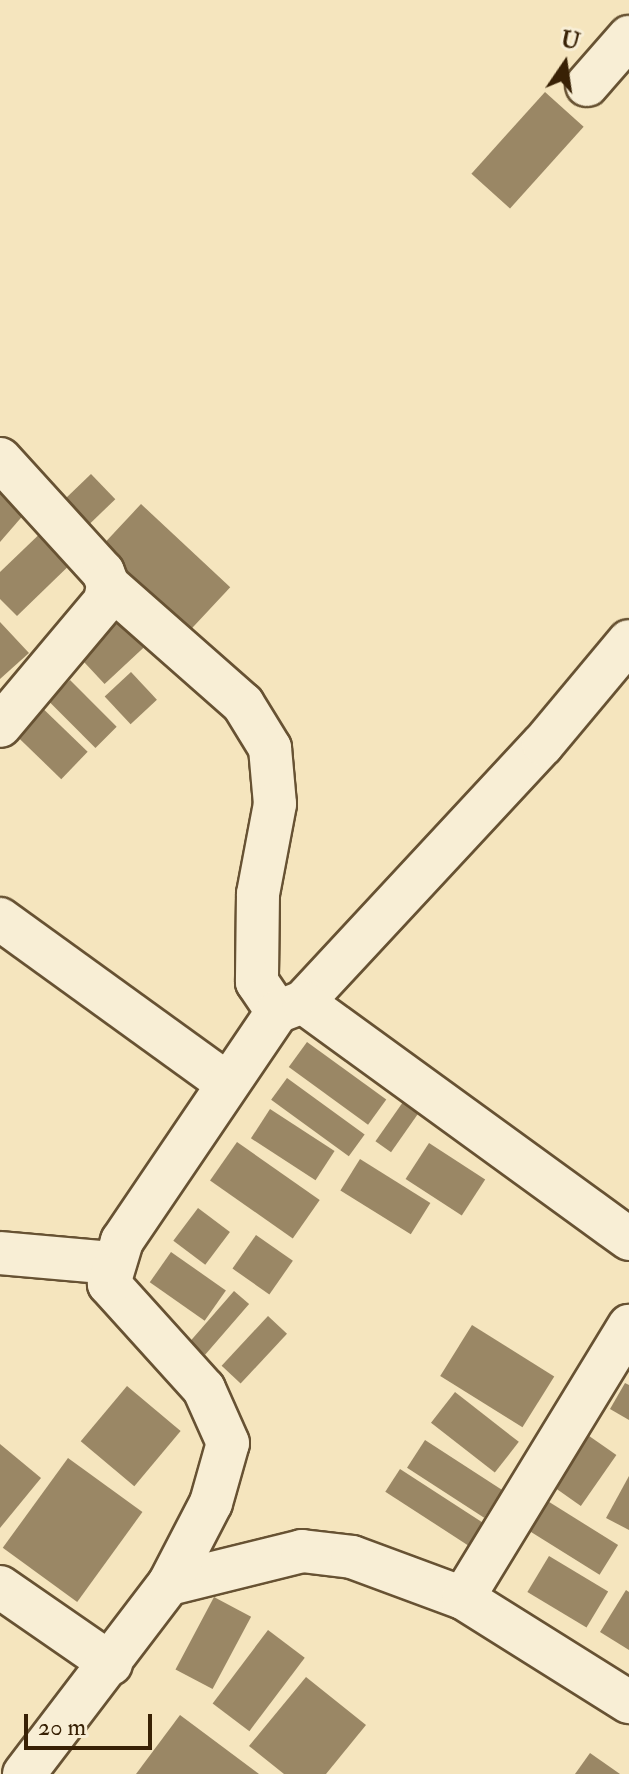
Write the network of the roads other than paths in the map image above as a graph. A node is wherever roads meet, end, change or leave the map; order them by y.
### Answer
1 (629, 37) edge
2 (587, 85) dead end
3 (0, 426) edge
4 (0, 435) edge
5 (0, 459) edge
6 (108, 585) junction
7 (629, 641) edge
8 (0, 726) edge
9 (0, 919) edge
10 (290, 1007) junction
11 (228, 1084) junction
12 (629, 1239) edge
13 (0, 1253) edge
14 (113, 1263) junction
15 (629, 1326) edge
16 (169, 1584) junction
17 (0, 1587) edge
18 (463, 1598) junction
19 (111, 1664) junction
20 (629, 1702) edge
21 (31, 1772) edge

1 - 2 street
3 - 4 street
5 - 6 street
6 - 8 street
6 - 10 street
7 - 10 street
9 - 11 street
10 - 11 street
10 - 12 street
11 - 14 street
13 - 14 street
14 - 16 street
15 - 18 street
16 - 18 street
16 - 19 street
17 - 19 street
18 - 20 street
19 - 21 street

